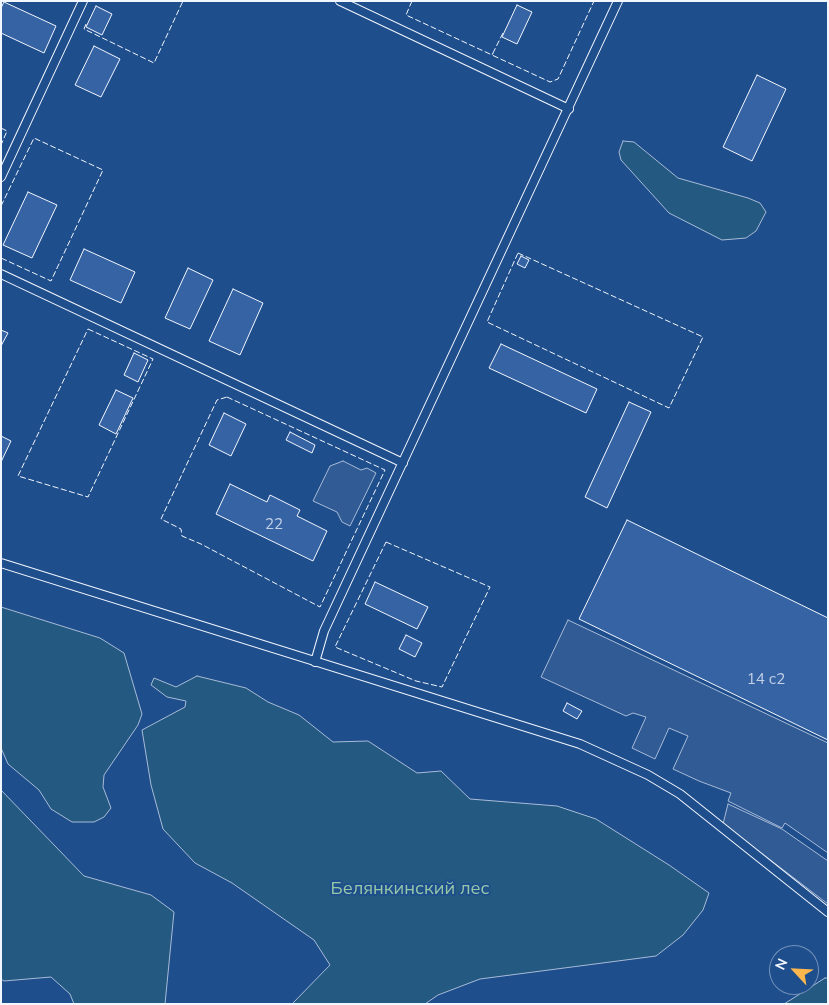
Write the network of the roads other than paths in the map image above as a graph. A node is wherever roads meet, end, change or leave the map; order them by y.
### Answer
1 (84, 1) edge
2 (340, 1) edge
3 (618, 1) edge
4 (569, 109) junction
5 (1, 177) edge
6 (1, 274) edge
7 (403, 463) junction
8 (1, 563) edge
9 (315, 662) junction
10 (828, 912) edge

1 - 5 street
2 - 4 street
3 - 4 street
4 - 7 street
6 - 7 street
7 - 9 street
8 - 9 street
9 - 10 street

